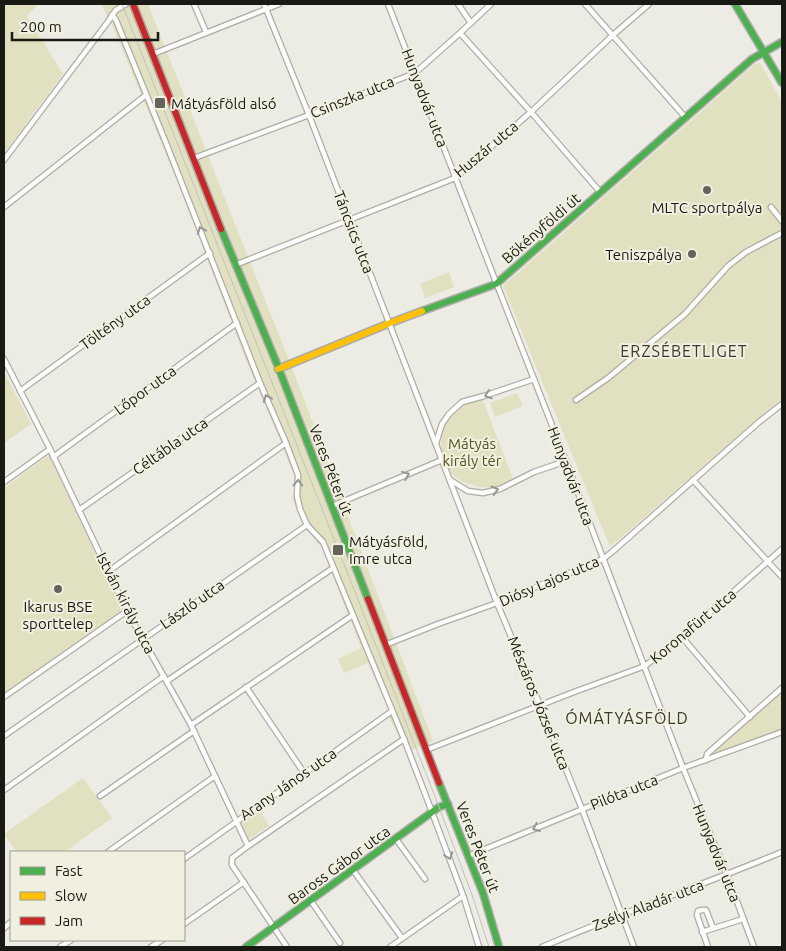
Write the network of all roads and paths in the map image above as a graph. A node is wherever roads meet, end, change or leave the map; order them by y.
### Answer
1 (126, 4) edge
2 (134, 4) edge
3 (194, 4) edge
4 (279, 4) edge
5 (388, 4) edge
6 (458, 4) edge
7 (491, 4) edge
8 (585, 4) edge
9 (649, 4) edge
10 (735, 4) edge
11 (265, 6) edge
12 (112, 15) junction
13 (470, 23) junction
14 (206, 32) junction
15 (460, 33) junction
16 (613, 35) junction
17 (782, 42) edge
18 (764, 53) junction
19 (153, 54) junction
20 (415, 73) junction
21 (782, 83) edge
22 (146, 95) junction
23 (531, 112) junction
24 (309, 114) junction
25 (686, 118) junction
26 (194, 158) junction
27 (4, 160) edge
28 (455, 178) junction
29 (601, 193) junction
30 (4, 207) edge
31 (771, 207) dead end
32 (349, 219) junction
33 (782, 221) edge
34 (782, 233) edge
35 (210, 253) junction
36 (236, 265) junction
37 (496, 284) junction
38 (237, 323) junction
39 (390, 323) junction
40 (4, 360) edge
41 (278, 369) junction
42 (534, 379) junction
43 (260, 383) junction
44 (20, 391) junction
45 (576, 400) dead end
46 (782, 405) edge
47 (286, 443) junction
48 (436, 444) junction
49 (50, 449) junction
50 (53, 457) junction
51 (442, 460) junction
52 (566, 461) junction
53 (450, 480) junction
54 (693, 480) junction
55 (4, 482) edge
56 (332, 506) junction
57 (79, 510) junction
58 (307, 525) junction
59 (782, 549) edge
60 (603, 559) junction
61 (768, 562) junction
62 (333, 568) junction
63 (109, 571) junction
64 (782, 577) edge
65 (498, 603) junction
66 (127, 611) junction
67 (353, 615) junction
68 (682, 636) junction
69 (142, 638) junction
70 (385, 645) junction
71 (645, 666) junction
72 (164, 676) junction
73 (167, 681) junction
74 (246, 687) junction
75 (782, 688) edge
76 (4, 697) edge
77 (540, 705) junction
78 (392, 711) junction
79 (750, 717) junction
80 (191, 725) junction
81 (194, 731) junction
82 (782, 732) edge
83 (4, 736) edge
84 (404, 739) junction
85 (426, 750) junction
86 (706, 760) junction
87 (683, 768) junction
88 (304, 773) junction
89 (215, 776) junction
90 (4, 790) edge
91 (100, 796) dead end
92 (448, 804) junction
93 (582, 809) junction
94 (432, 812) junction
95 (236, 821) junction
96 (396, 839) junction
97 (248, 846) junction
98 (109, 851) edge
99 (782, 852) edge
100 (468, 856) junction
101 (185, 858) edge
102 (353, 870) junction
103 (727, 875) junction
104 (425, 879) dead end
105 (244, 882) junction
106 (463, 896) junction
107 (311, 901) junction
108 (622, 914) junction
109 (743, 919) junction
110 (185, 923) edge
111 (274, 928) junction
112 (713, 928) junction
113 (702, 932) junction
114 (402, 938) junction
115 (340, 942) dead end
116 (246, 947) edge
117 (287, 947) edge
118 (390, 947) edge
119 (479, 947) edge
120 (499, 947) edge
121 (542, 947) edge
122 (634, 947) edge
123 (708, 947) edge
124 (754, 947) edge

1 - 12 street
2 - 19 main road, Veres Péter út
3 - 14 street
4 - 11 street
5 - 20 street, Hunyadvár utca
6 - 13 street
7 - 13 street, Csinszka utca
8 - 16 street
9 - 16 street, Huszár utca
10 - 18 main road
11 - 14 street
11 - 24 street, Táncsics utca
12 - 22 street, Veres Péter út
12 - 27 street
13 - 15 street, Csinszka utca
14 - 19 street
15 - 20 street, Csinszka utca
15 - 23 street
16 - 23 street, Huszár utca
16 - 25 street
17 - 18 main road, Bökényföldi út
18 - 21 main road
18 - 25 main road, Bökényföldi út
19 - 26 main road, Veres Péter út
20 - 24 street, Csinszka utca
20 - 28 street, Hunyadvár utca
22 - 30 street
35 -> 22 street, Veres Péter út
23 - 28 street, Huszár utca
23 - 29 street
24 - 26 street, Csinszka utca
24 - 32 street, Táncsics utca
25 - 29 main road, Bökényföldi út
26 - 36 main road, Veres Péter út
28 - 32 street, Huszár utca
28 - 37 street, Hunyadvár utca
29 - 37 main road, Bökényföldi út
31 - 33 street
32 - 36 street, Huszár utca
32 - 39 street, Táncsics utca
34 - 45 street
35 - 38 street, Veres Péter út
35 - 44 street, Töltény utca
36 - 41 main road, Veres Péter út
37 - 39 main road, Bökényföldi út
37 - 42 street, Hunyadvár utca
38 - 43 street, Veres Péter út
38 - 50 street, Lőpor utca
39 - 41 main road, Bökényföldi út
39 - 48 street, Táncsics utca
40 - 44 street, István király utca
41 - 56 main road, Veres Péter út
42 -> 48 street
42 - 52 street, Hunyadvár utca
47 -> 43 street, Veres Péter út
43 - 57 street, Céltábla utca
44 - 49 street, István király utca
46 - 54 street, Diósy Lajos utca
58 -> 47 street, Veres Péter út
47 - 63 street
48 - 51 street, Táncsics utca
49 - 50 street, István király utca
49 - 55 street
50 - 57 street, István király utca
51 - 53 street, Mészáros József utca
56 -> 51 street
53 -> 52 street
52 - 60 street, Hunyadvár utca
53 - 65 street, Mészáros József utca
54 - 60 street, Diósy Lajos utca
54 - 61 street
56 - 70 main road, Veres Péter út
57 - 63 street, István király utca
58 - 62 street, Veres Péter út
58 - 69 street, László utca
59 - 61 street, Koronafürt utca
60 - 65 street, Diósy Lajos utca
60 - 71 street, Hunyadvár utca
61 - 64 street
61 - 68 street, Koronafürt utca
62 - 67 street, Veres Péter út
62 - 73 street
63 - 66 street, István király utca
65 - 70 street, Diósy Lajos utca
65 - 77 street, Mészáros József utca
66 - 69 street, István király utca
66 - 76 street
67 - 74 street
67 - 78 street, Veres Péter út
68 - 71 street, Koronafürt utca
68 - 79 street
69 - 72 street, István király utca
69 - 83 street, László utca
70 - 85 main road, Veres Péter út
71 - 77 street, Koronafürt utca
71 - 87 street, Hunyadvár utca
72 - 73 street, István király utca
72 - 90 street
73 - 80 street, István király utca
74 - 80 street
74 - 88 street
75 - 79 street
77 - 85 street, Koronafürt utca
77 - 93 street, Mészáros József utca
78 - 84 street, Veres Péter út
78 - 88 street, Arany János utca
79 - 86 street
80 - 81 street, István király utca
81 - 89 street, István király utca
81 - 91 street
82 - 86 street, Pilóta utca
84 - 94 street, Veres Péter út
84 - 97 street
85 - 92 main road, Veres Péter út
86 - 87 street, Pilóta utca
87 - 93 street, Pilóta utca
87 - 103 street, Hunyadvár utca
88 - 95 street, Arany János utca
89 - 95 street, István király utca
89 - 98 street
92 - 94 main road, Baross Gábor utca
92 - 100 main road, Veres Péter út
93 -> 100 street, Pilóta utca
93 - 108 street, Mészáros József utca
94 - 96 main road, Baross Gábor utca
94 -> 106 street, Veres Péter út
95 - 97 street, István király utca
95 - 101 street, Arany János utca
96 - 102 main road, Baross Gábor utca
96 - 104 street
97 - 105 street
99 - 103 street, Zsélyi Aladár utca
100 - 120 main road, Veres Péter út
102 - 107 main road, Baross Gábor utca
102 - 114 street
103 - 108 street, Zsélyi Aladár utca
103 - 109 street, Hunyadvár utca
105 - 110 street
105 - 111 street
106 - 114 street
106 - 119 street, Veres Péter út
107 - 111 main road, Baross Gábor utca
107 - 115 street
108 - 121 street, Zsélyi Aladár utca
108 - 122 street, Mészáros József utca
109 - 112 street
109 - 124 street, Hunyadvár utca
111 - 116 main road, Baross Gábor utca
111 - 117 street
112 - 113 street
112 - 113 street
113 - 123 street
114 - 118 street

